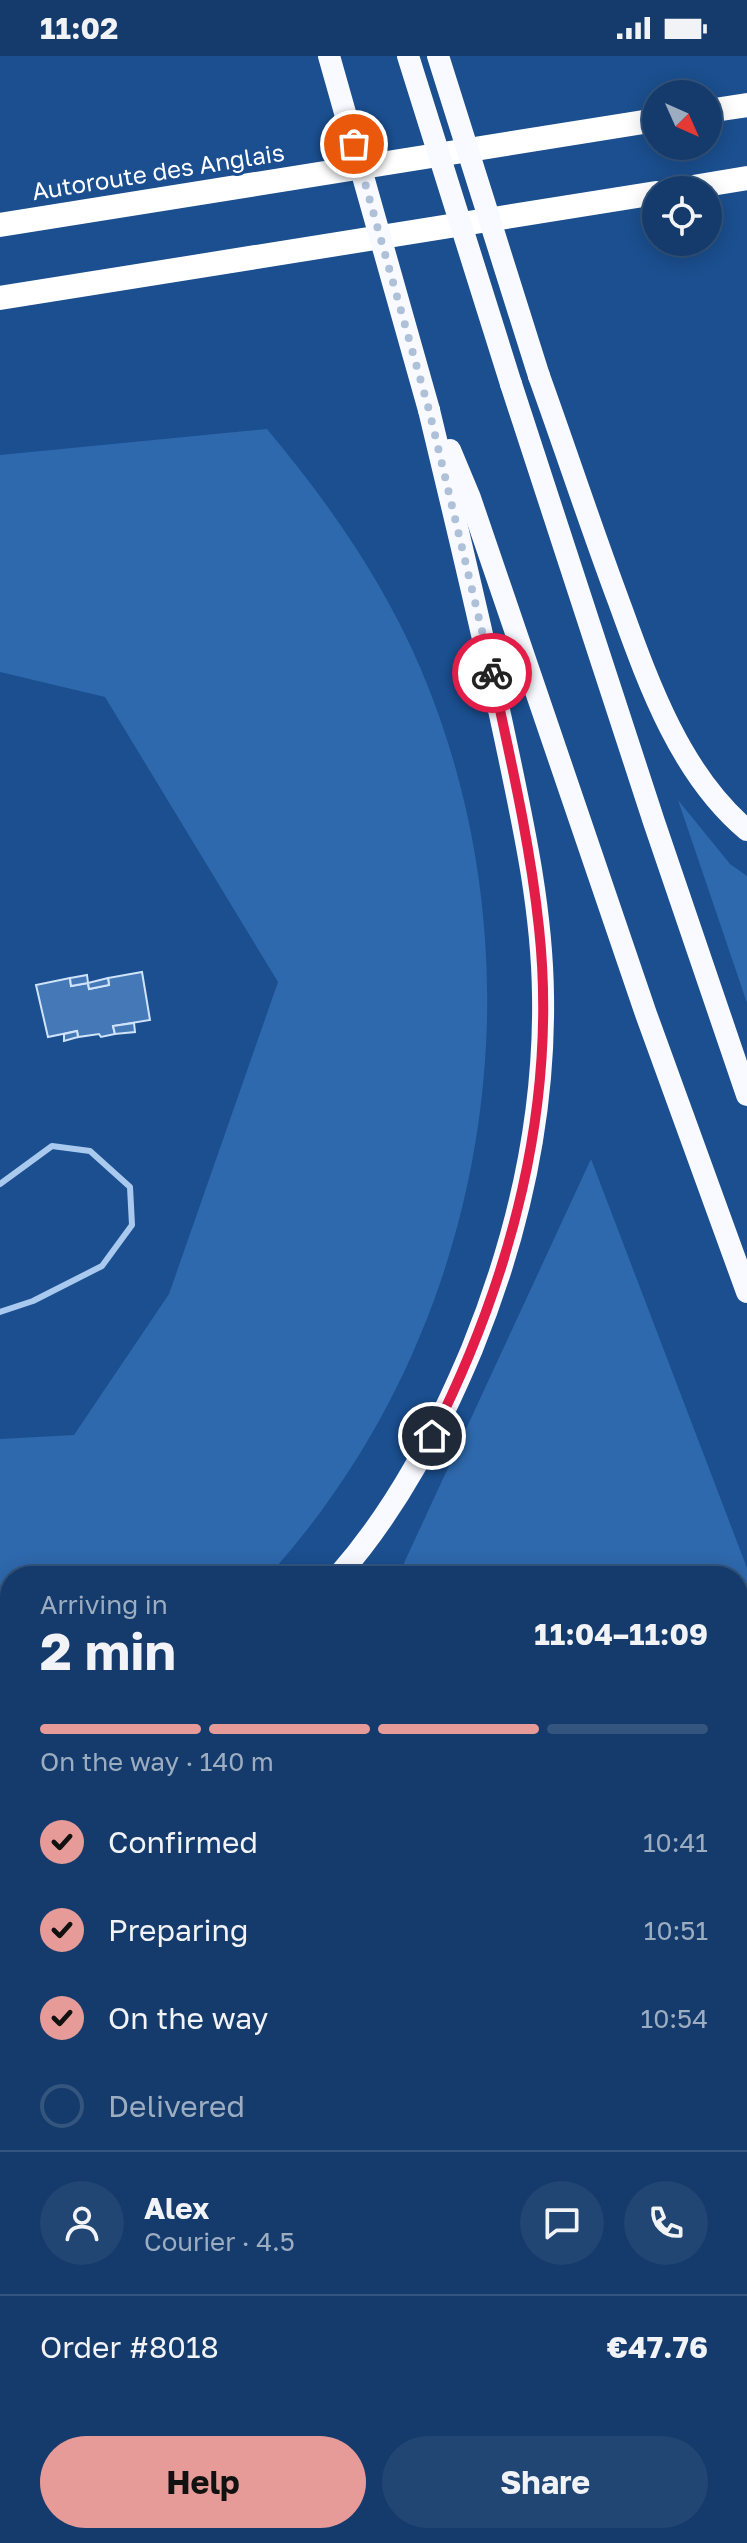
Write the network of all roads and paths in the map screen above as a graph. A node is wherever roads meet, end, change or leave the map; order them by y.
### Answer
1 (329, 56) edge
2 (408, 56) edge
3 (438, 56) edge
4 (747, 105) edge
5 (722, 109) edge
6 (642, 122) edge
7 (747, 178) edge
8 (722, 182) edge
9 (642, 195) edge
10 (0, 225) edge
11 (0, 298) edge
12 (429, 410) junction
13 (747, 830) edge
14 (747, 1095) edge
15 (0, 1184) edge
16 (747, 1292) edge
17 (0, 1312) edge
18 (346, 1566) edge

1 - 12 highway, bridge
2 - 14 highway, bridge
3 - 13 highway, bridge
4 - 5 highway
6 - 10 highway, Autoroute des Anglais
7 - 8 highway
9 - 11 highway
12 - 16 highway
12 - 18 highway
15 - 17 lane

